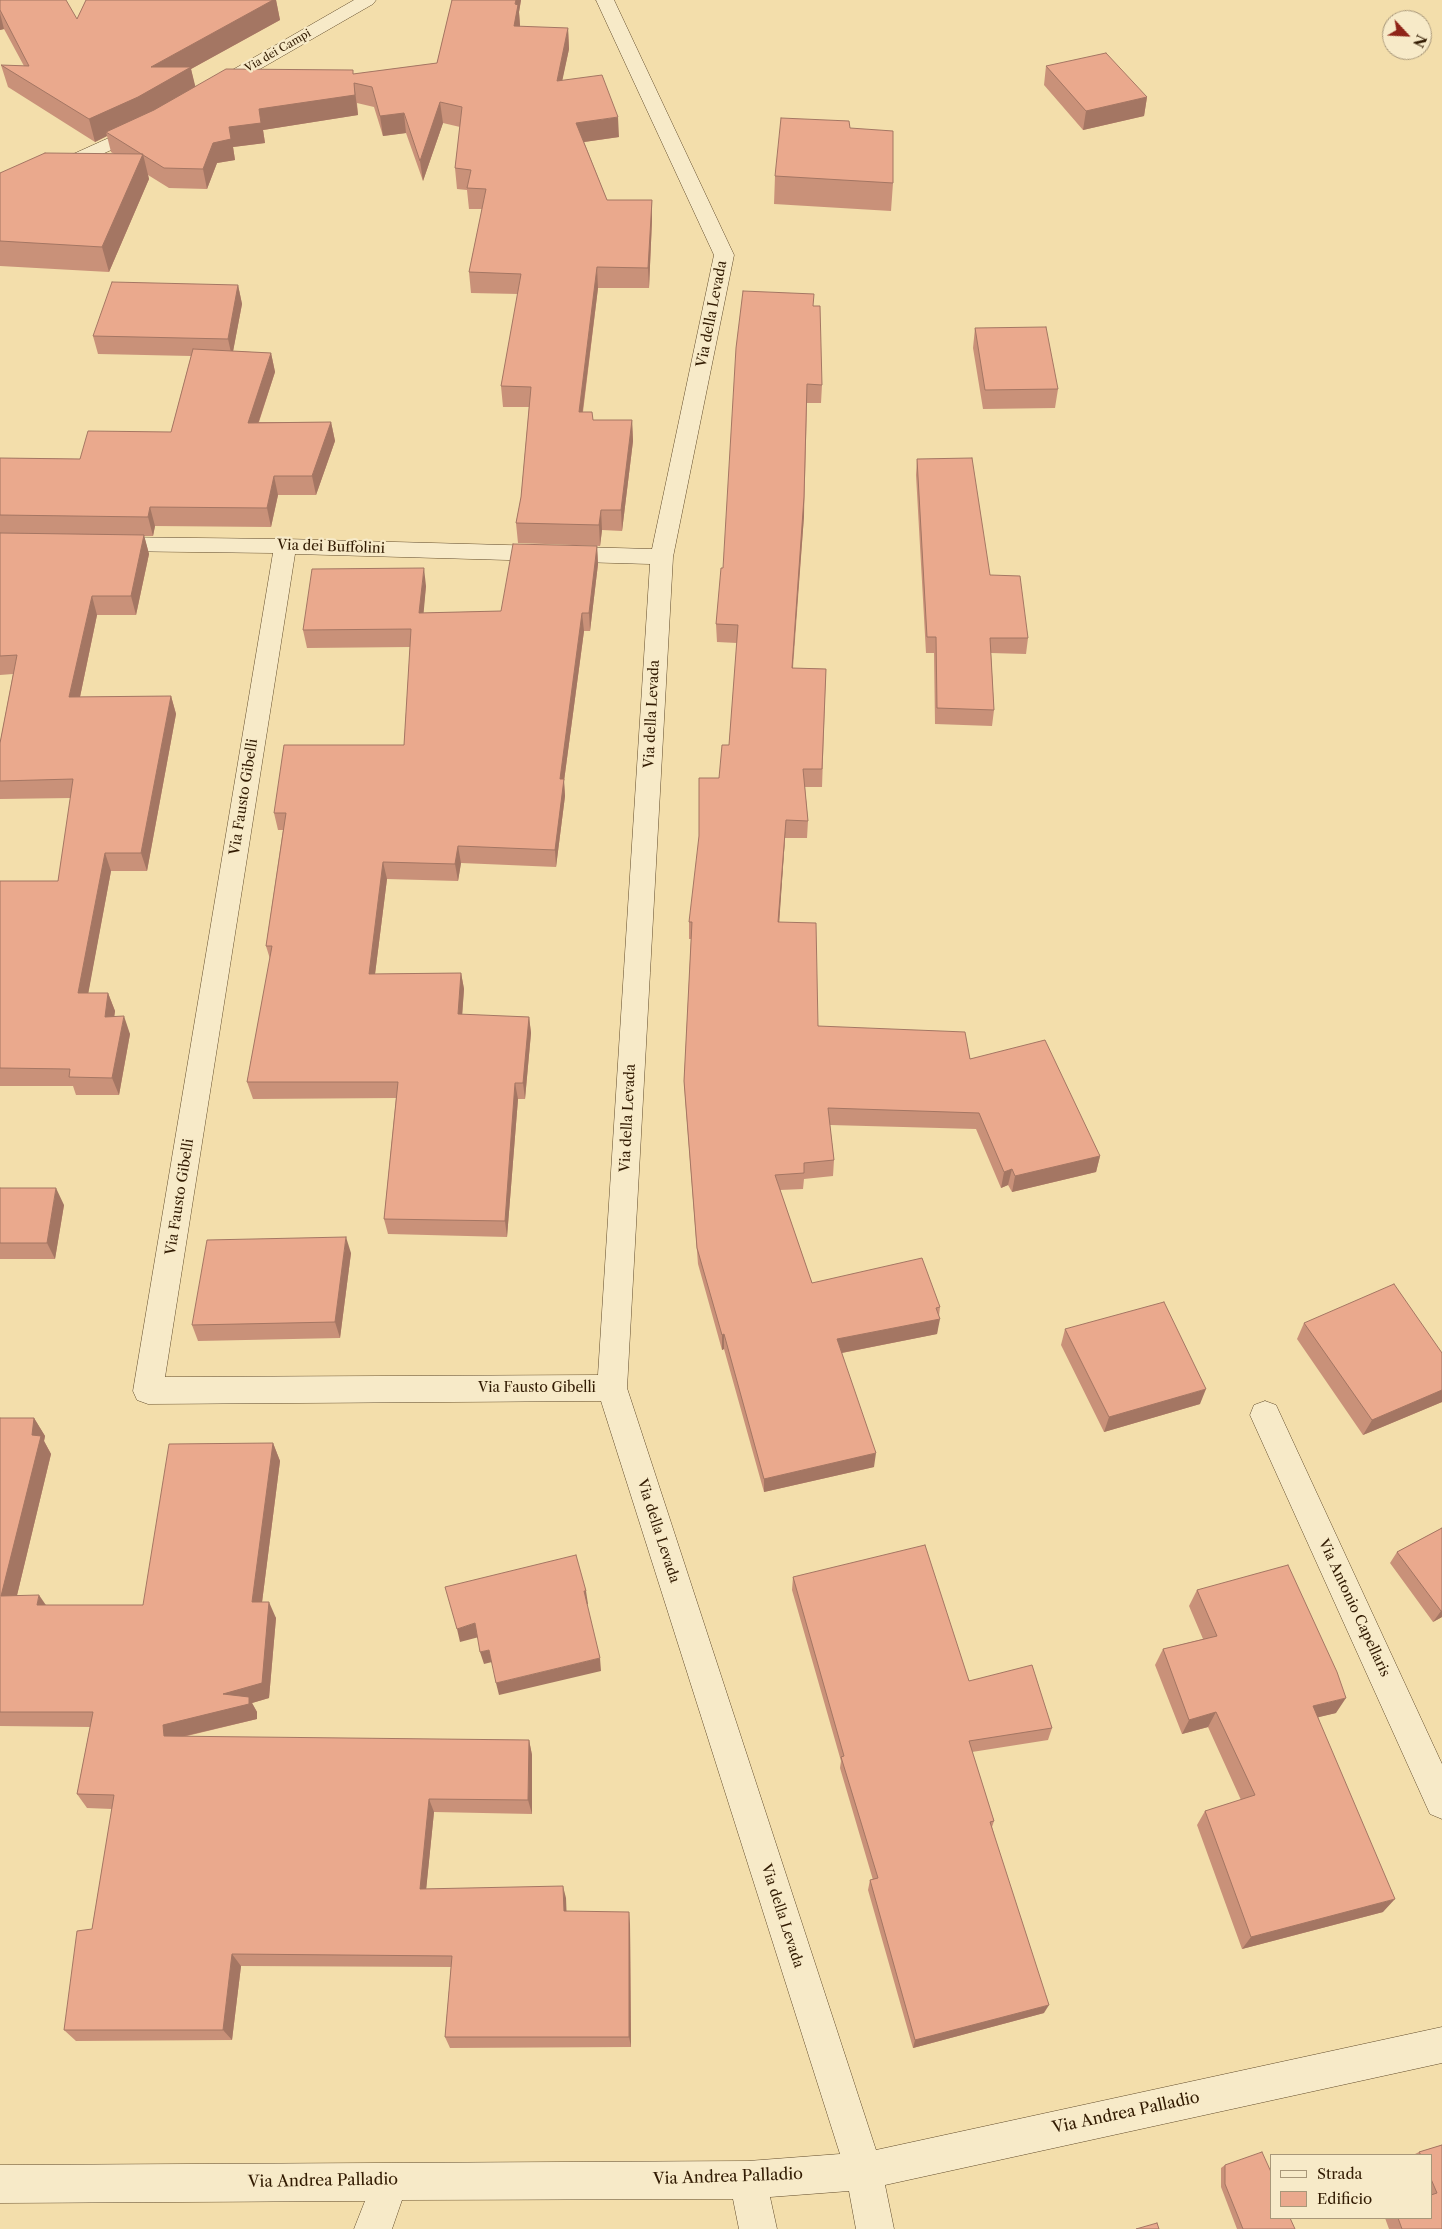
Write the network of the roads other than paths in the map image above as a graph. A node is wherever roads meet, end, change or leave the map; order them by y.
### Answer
1 (366, 0) edge
2 (605, 0) edge
3 (203, 95) edge
4 (160, 120) edge
5 (0, 194) edge
6 (88, 544) edge
7 (285, 546) junction
8 (662, 557) junction
9 (612, 1388) junction
10 (1265, 1415) dead end
11 (1442, 1802) edge
12 (1442, 2045) edge
13 (864, 2171) junction
14 (748, 2180) junction
15 (391, 2181) junction
16 (0, 2184) edge
17 (373, 2229) edge
18 (758, 2229) edge
19 (876, 2229) edge

1 - 3 street, Via dei Campi
2 - 8 street, Via della Levada
4 - 5 street
6 - 7 street, Via dei Buffolini
7 - 8 street, Via dei Buffolini
7 - 9 street, Via Fausto Gibelli
8 - 9 street, Via della Levada
9 - 13 street, Via della Levada
10 - 11 street, Via Antonio Capellaris
12 - 13 street, Via Andrea Palladio
13 - 14 street, Via Andrea Palladio
13 - 19 street, Via della Levada
14 - 15 street, Via Andrea Palladio
14 - 18 street
15 - 16 street, Via Andrea Palladio
15 - 17 street

